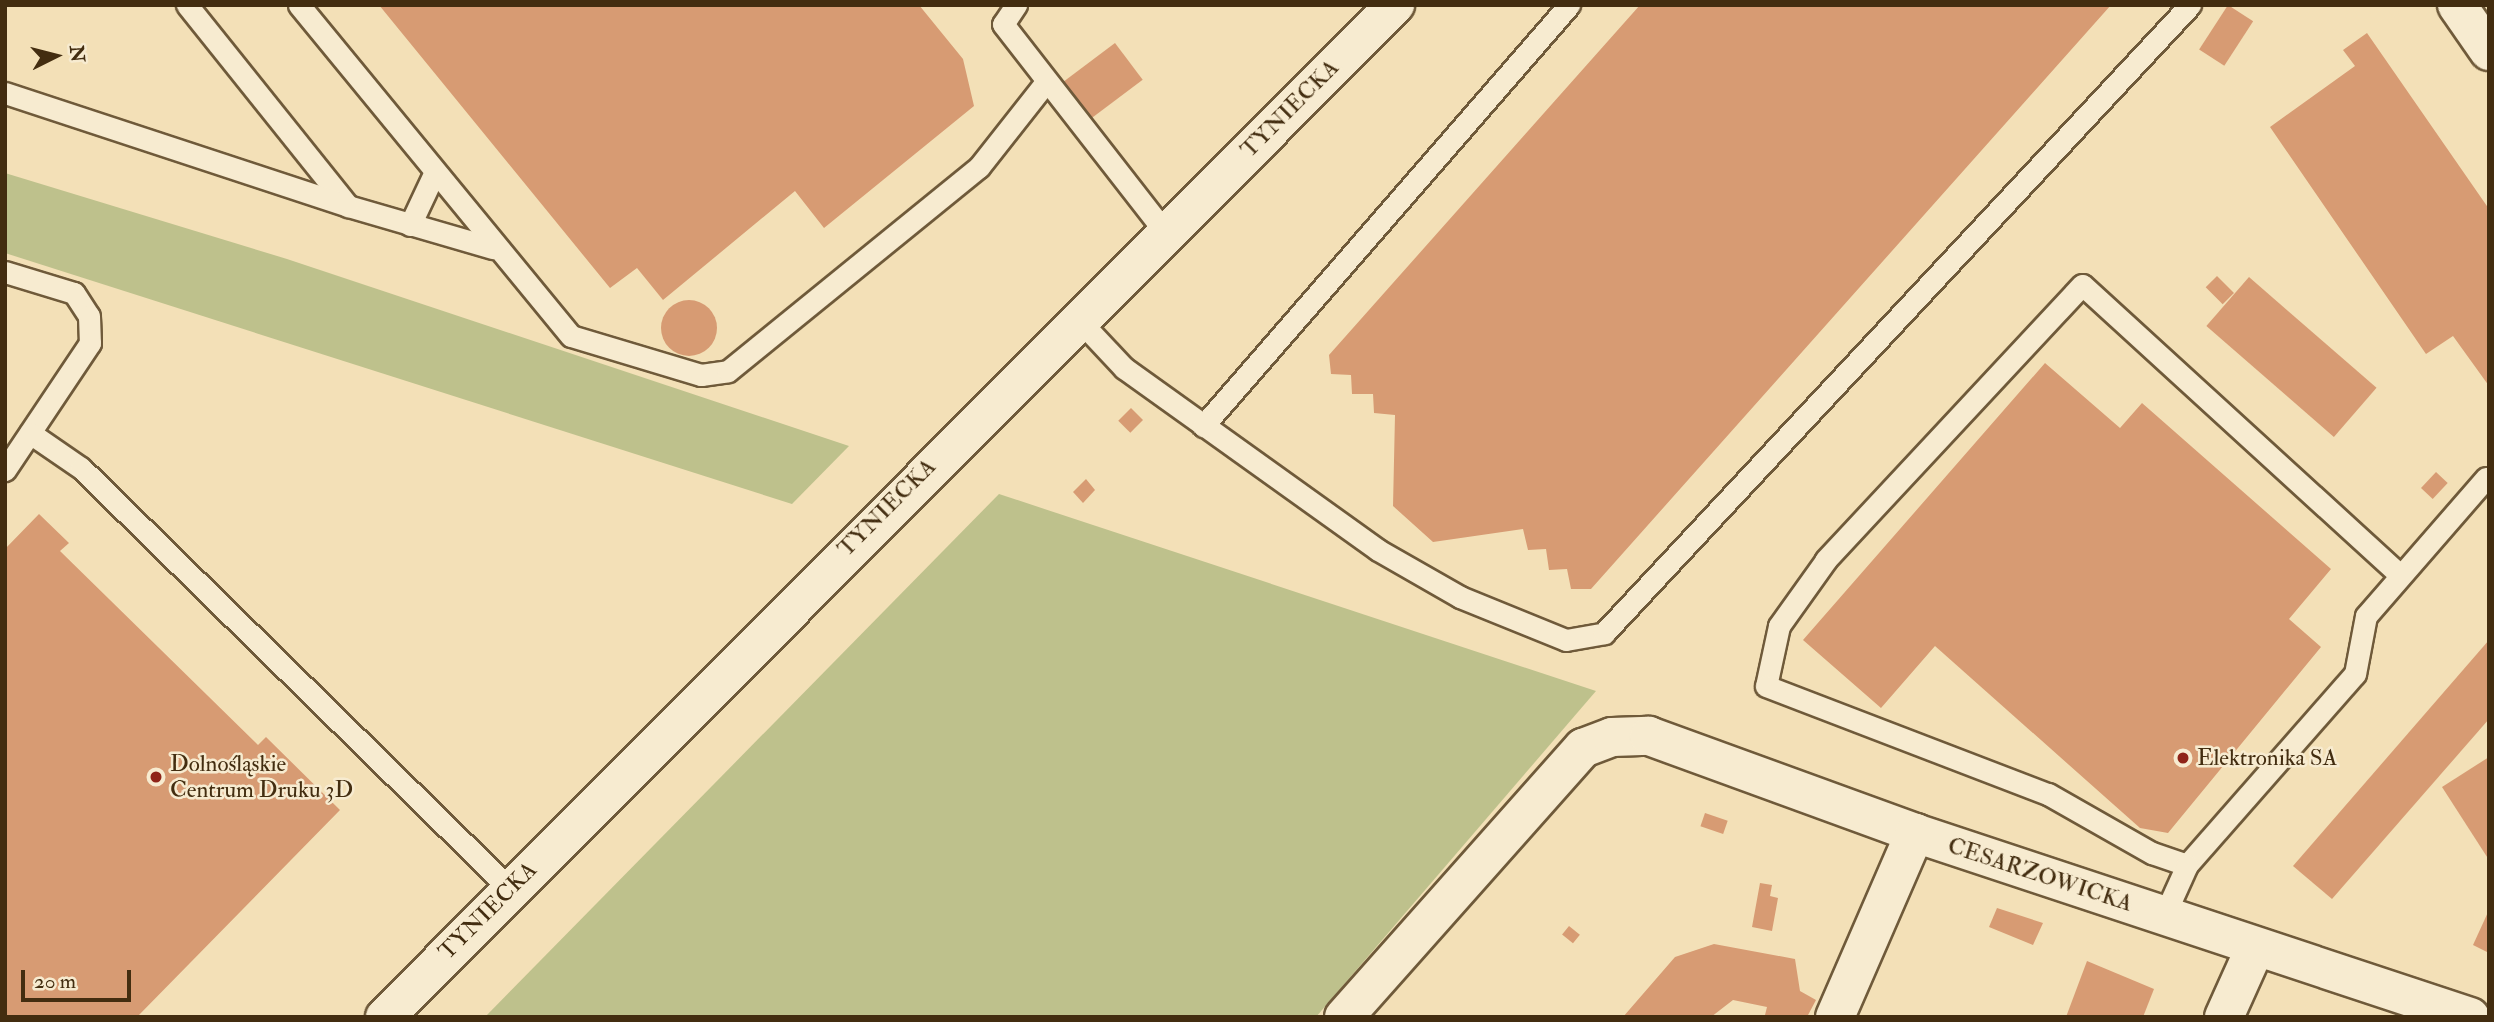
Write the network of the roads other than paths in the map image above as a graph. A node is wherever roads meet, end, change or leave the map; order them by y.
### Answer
1 (187, 5) edge
2 (299, 5) edge
3 (1016, 5) edge
4 (1395, 5) edge
5 (1569, 5) edge
6 (2190, 5) edge
7 (2457, 5) edge
8 (2489, 51) edge
9 (1045, 83) junction
10 (5, 93) edge
11 (435, 174) junction
12 (348, 206) junction
13 (410, 225) junction
14 (1165, 232) junction
15 (493, 248) junction
16 (5, 272) edge
17 (1077, 319) junction
18 (1203, 426) junction
19 (30, 433) junction
20 (5, 470) edge
21 (2486, 478) dead end
22 (2400, 575) junction
23 (1915, 833) junction
24 (2187, 865) junction
25 (510, 890) junction
26 (2164, 916) junction
27 (2255, 948) junction
28 (385, 1017) edge
29 (1344, 1017) edge
30 (1835, 1017) edge
31 (2224, 1017) edge
32 (2470, 1017) edge

1 - 12 lane
2 - 11 lane
3 - 9 lane
4 - 14 street, TYNIECKA
5 - 18 lane
6 - 18 lane
7 - 8 street
9 - 14 lane
9 - 15 lane
10 - 12 lane
11 - 13 lane
11 - 15 lane
12 - 13 lane
13 - 15 lane
14 - 17 street, TYNIECKA
16 - 19 lane
17 - 18 lane
17 - 25 street, TYNIECKA
19 - 20 lane
19 - 25 lane
21 - 22 lane
22 - 24 lane
22 - 24 lane
23 - 26 street, CESARZOWICKA
23 - 29 street, CESARZOWICKA
23 - 30 street
24 - 26 lane
25 - 28 street, TYNIECKA
26 - 27 street, CESARZOWICKA
27 - 31 street
27 - 32 street, CESARZOWICKA

